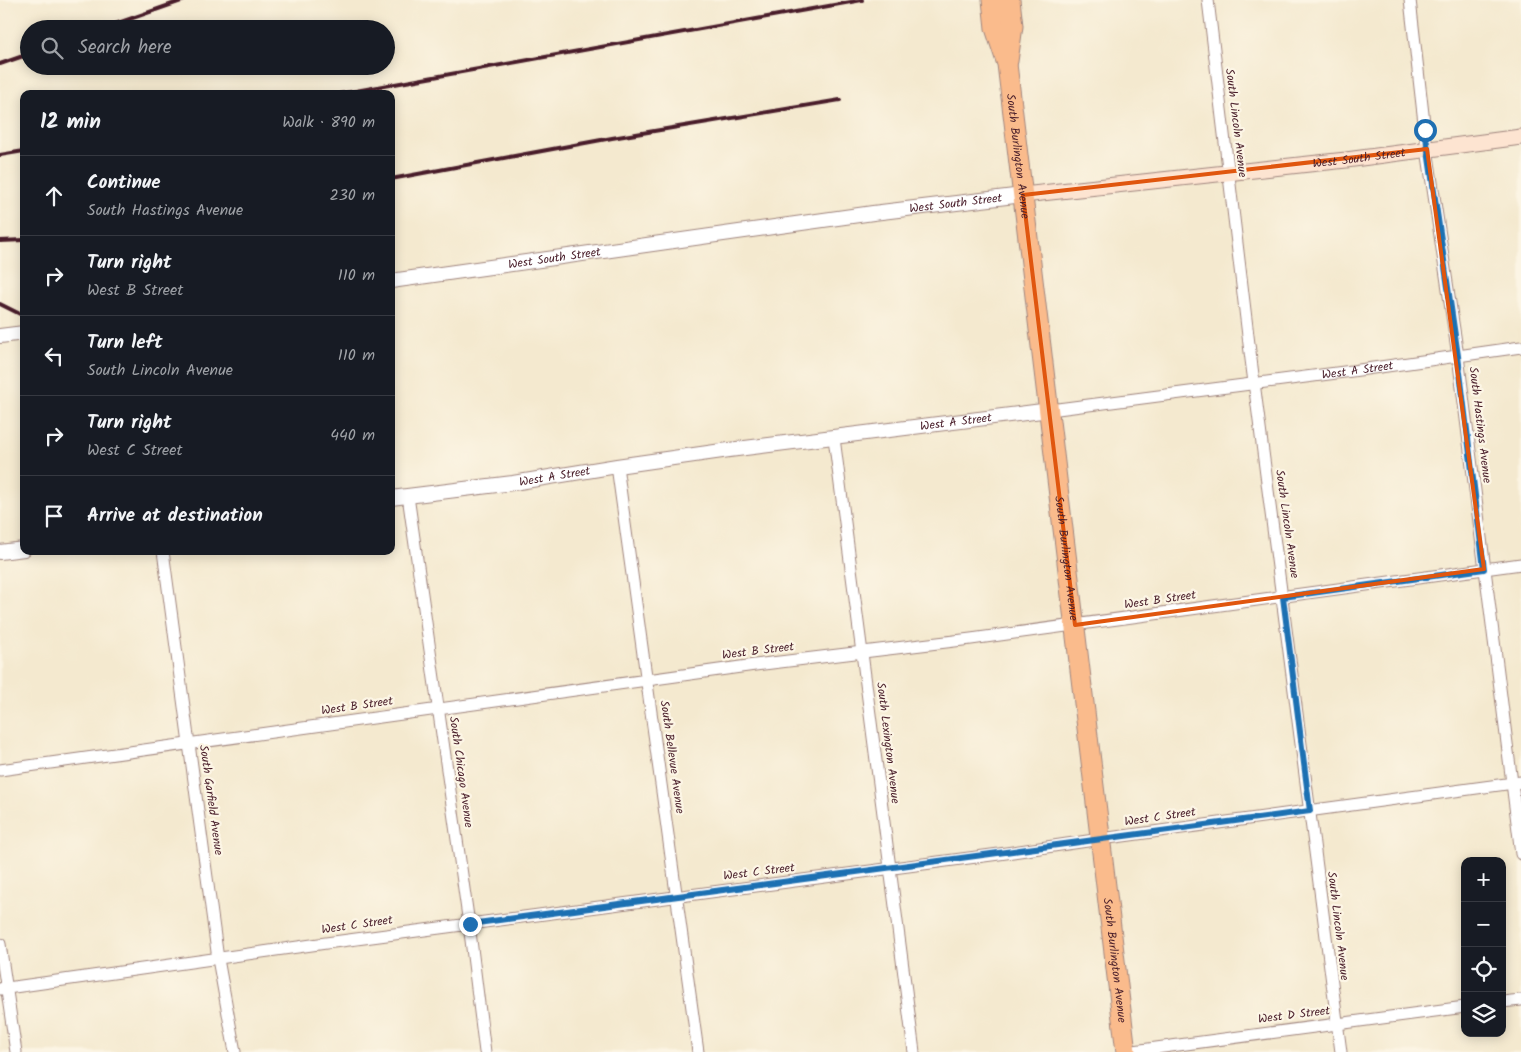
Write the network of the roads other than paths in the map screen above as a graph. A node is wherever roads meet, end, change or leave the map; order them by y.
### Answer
1 (992, 0) edge
2 (1010, 0) edge
3 (1208, 0) edge
4 (1410, 0) edge
5 (1007, 64) junction
6 (1521, 137) edge
7 (1427, 149) junction
8 (1229, 174) junction
9 (1023, 196) junction
10 (395, 279) edge
11 (20, 334) edge
12 (0, 336) edge
13 (1521, 347) edge
14 (1458, 356) junction
15 (1255, 384) junction
16 (1050, 410) junction
17 (834, 438) junction
18 (617, 466) junction
19 (408, 496) junction
20 (395, 498) edge
21 (20, 550) edge
22 (0, 552) edge
23 (164, 555) edge
24 (1521, 564) edge
25 (1484, 569) junction
26 (1283, 597) junction
27 (1075, 625) junction
28 (862, 652) junction
29 (647, 680) junction
30 (438, 708) junction
31 (189, 744) junction
32 (0, 770) edge
33 (1516, 783) edge
34 (1310, 811) junction
35 (1101, 838) junction
36 (1521, 854) edge
37 (891, 868) junction
38 (677, 896) junction
39 (470, 924) junction
40 (0, 944) edge
41 (218, 958) junction
42 (3, 989) edge
43 (1521, 1000) edge
44 (1506, 1002) edge
45 (1461, 1008) edge
46 (1337, 1023) junction
47 (16, 1052) edge
48 (235, 1052) edge
49 (485, 1052) edge
50 (698, 1052) edge
51 (914, 1052) edge
52 (1126, 1052) edge
53 (1341, 1052) edge

1 - 5 highway
2 - 5 highway
3 - 8 street, South Lincoln Avenue
4 - 7 street, South Hastings Avenue
5 - 9 highway, South Burlington Avenue
6 - 7 main road, West South Street
7 - 8 main road, West South Street
7 - 14 street, South Hastings Avenue
8 - 9 main road, West South Street
8 - 15 street, South Lincoln Avenue
9 - 10 street, West South Street
9 - 16 highway, South Burlington Avenue
11 - 12 street
13 - 14 street, West A Street
14 - 15 street, West A Street
14 - 25 street, South Hastings Avenue
15 - 16 street, West A Street
15 - 26 street, South Lincoln Avenue
16 - 17 street, West A Street
16 - 27 highway, South Burlington Avenue
17 - 18 street, West A Street
17 - 28 street, South Lexington Avenue
18 - 19 street, West A Street
18 - 29 street, South Bellevue Avenue
19 - 20 street, West A Street
19 - 30 street, South Chicago Avenue
21 - 22 street
23 - 31 street, South Garfield Avenue
24 - 25 street, West B Street
25 - 26 street, West B Street
25 - 33 street, South Hastings Avenue
26 - 27 street, West B Street
26 - 34 street, South Lincoln Avenue
27 - 28 street, West B Street
27 - 35 highway, South Burlington Avenue
28 - 29 street, West B Street
28 - 37 street, South Lexington Avenue
29 - 30 street, West B Street
29 - 38 street, South Bellevue Avenue
30 - 31 street, West B Street
30 - 39 street, South Chicago Avenue
31 - 32 street, West B Street
31 - 41 street, South Garfield Avenue
33 - 34 street, West C Street
33 - 36 street, South Hastings Avenue
34 - 35 street, West C Street
34 - 46 street, South Lincoln Avenue
35 - 37 street, West C Street
35 - 52 highway, South Burlington Avenue
37 - 38 street, West C Street
37 - 51 street, South Lexington Avenue
38 - 39 street, West C Street
38 - 50 street, South Bellevue Avenue
39 - 41 street, West C Street
39 - 49 street, South Chicago Avenue
40 - 42 street
41 - 42 street, West C Street
41 - 48 street, South Garfield Avenue
42 - 47 street
43 - 44 street
45 - 46 street, West D Street
46 - 52 street, West D Street
46 - 53 street, South Lincoln Avenue

